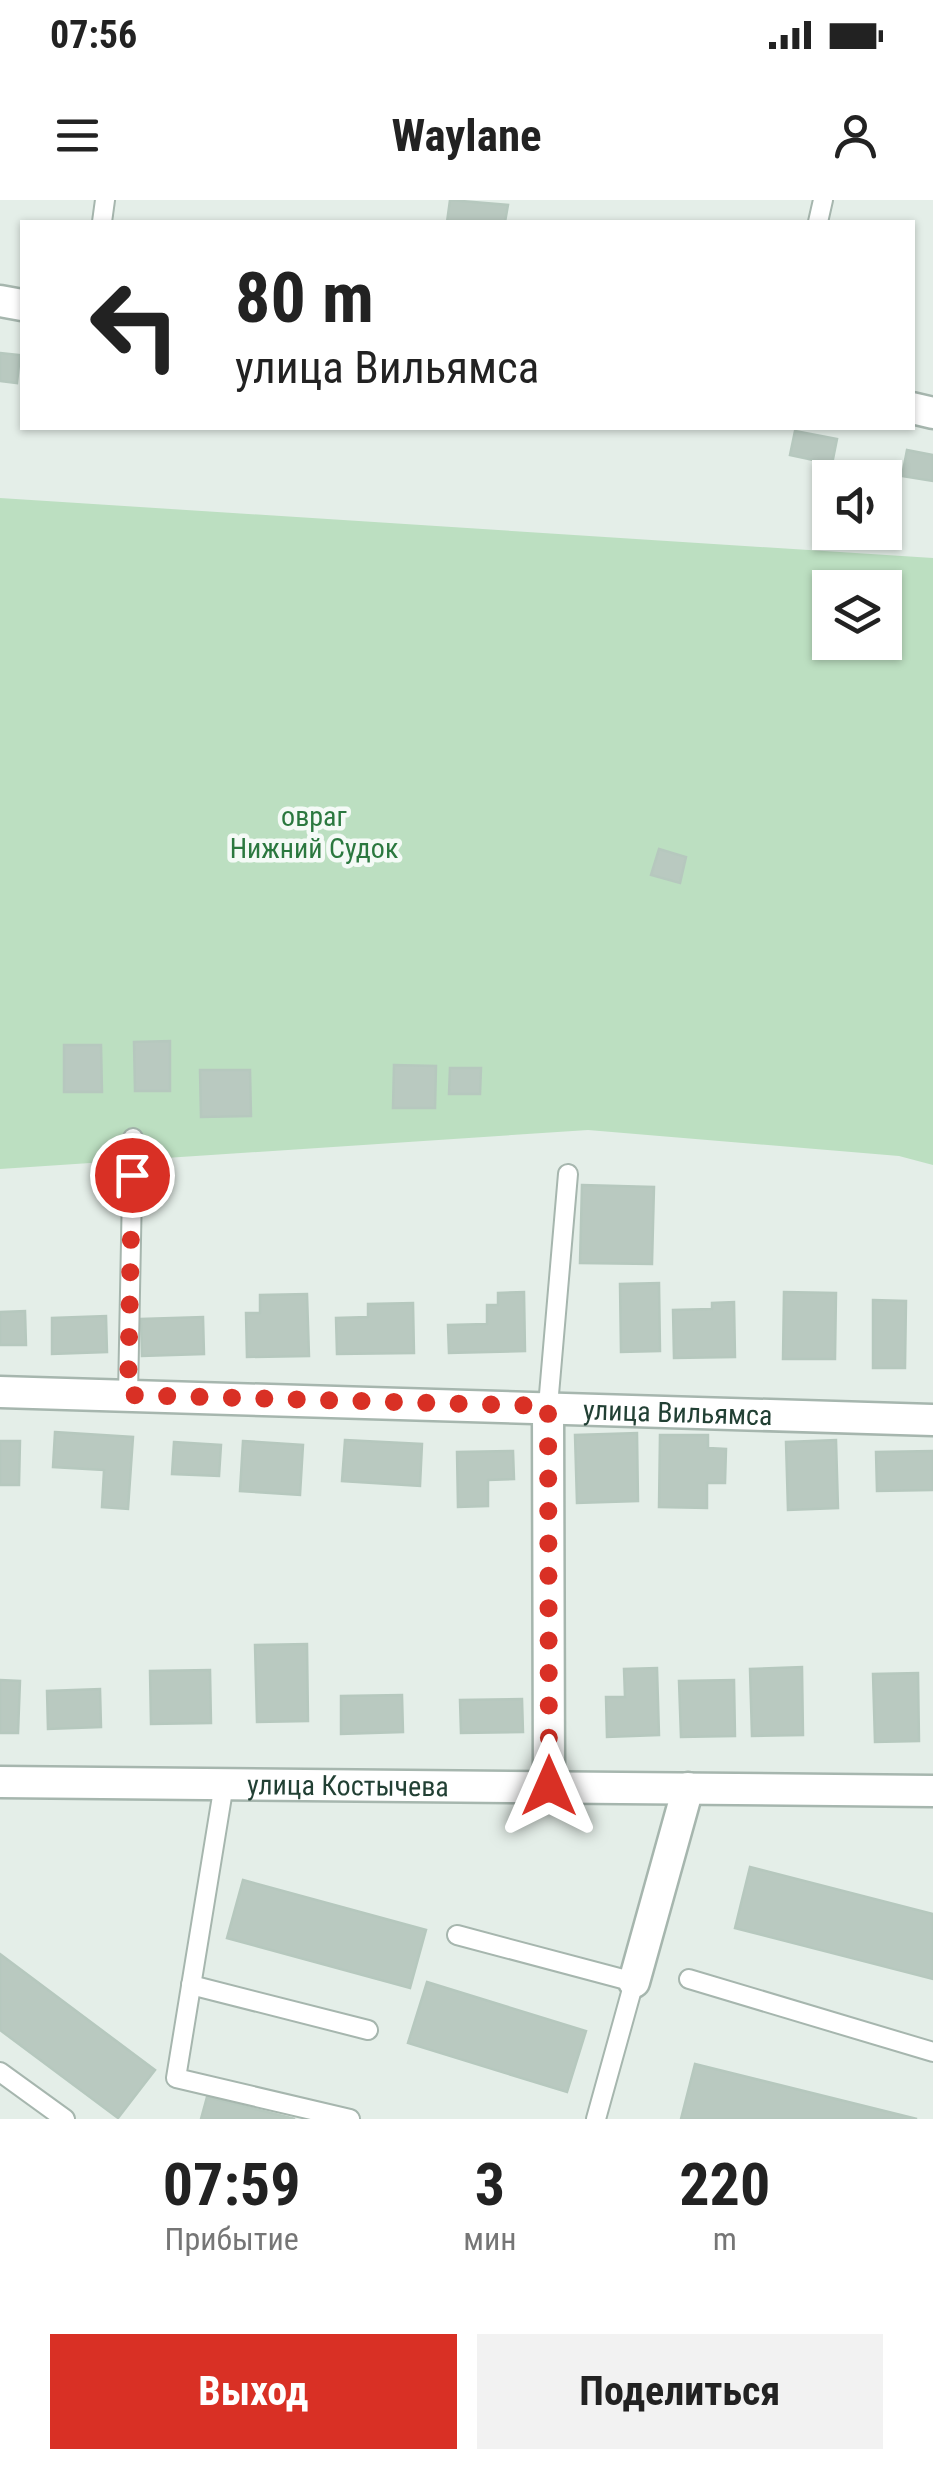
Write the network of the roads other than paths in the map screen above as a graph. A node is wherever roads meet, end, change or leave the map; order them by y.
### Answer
1 (133, 1138) dead end
2 (568, 1174) dead end
3 (0, 1392) edge
4 (128, 1395) junction
5 (548, 1406) junction
6 (933, 1420) edge
7 (0, 1782) edge
8 (224, 1784) junction
9 (549, 1786) junction
10 (688, 1788) junction
11 (933, 1791) edge
12 (457, 1934) dead end
13 (689, 1979) dead end
14 (634, 1982) junction
15 (191, 1986) junction
16 (368, 2030) dead end
17 (933, 2052) edge
18 (0, 2072) edge
19 (65, 2119) edge
20 (350, 2119) edge
21 (596, 2119) edge

1 - 4 lane
2 - 5 lane
3 - 4 street, улица Вильямса
4 - 5 street, улица Вильямса
5 - 6 street, улица Вильямса
5 - 9 street
7 - 8 street, улица Костычева
8 - 9 street, улица Костычева
8 - 15 lane
9 - 10 street, улица Костычева
10 - 11 street, улица Костычева
10 - 14 street
12 - 14 lane
13 - 17 lane
14 - 21 lane
15 - 16 lane
15 - 20 lane
18 - 19 lane

